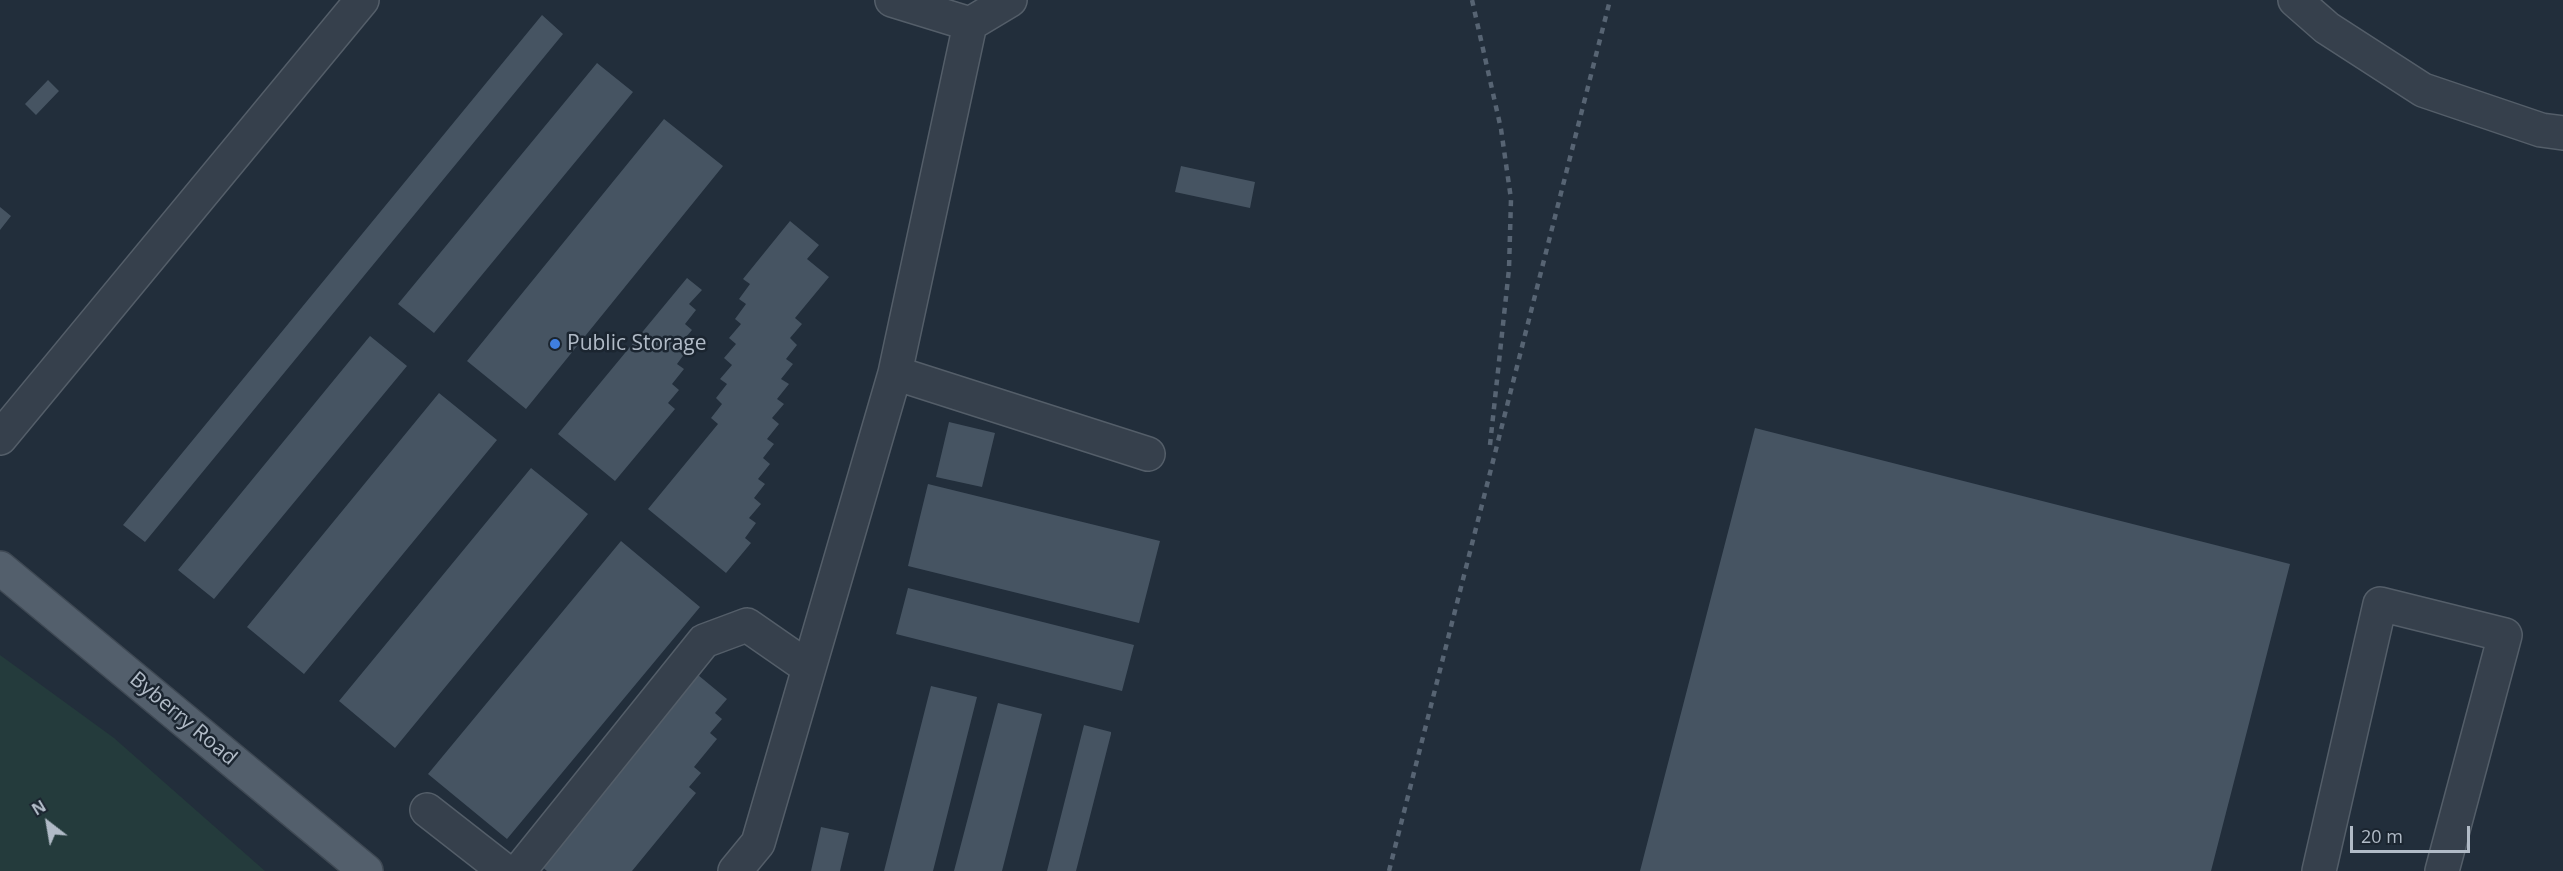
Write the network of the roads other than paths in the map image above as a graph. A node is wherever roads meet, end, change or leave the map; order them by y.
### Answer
1 (362, 0) edge
2 (892, 0) edge
3 (1010, 0) edge
4 (2295, 0) edge
5 (970, 24) junction
6 (2563, 133) edge
7 (895, 373) junction
8 (0, 438) edge
9 (1148, 454) dead end
10 (0, 568) edge
11 (809, 668) junction
12 (427, 810) dead end
13 (366, 871) edge
14 (505, 871) edge
15 (519, 871) edge
16 (735, 871) edge
17 (2319, 871) edge
18 (2442, 871) edge

1 - 8 lane
2 - 5 lane
3 - 5 lane
4 - 6 lane
5 - 7 lane
7 - 9 lane
7 - 11 lane
10 - 13 main road, Byberry Road
11 - 15 lane
11 - 16 lane
12 - 14 lane
17 - 18 lane

